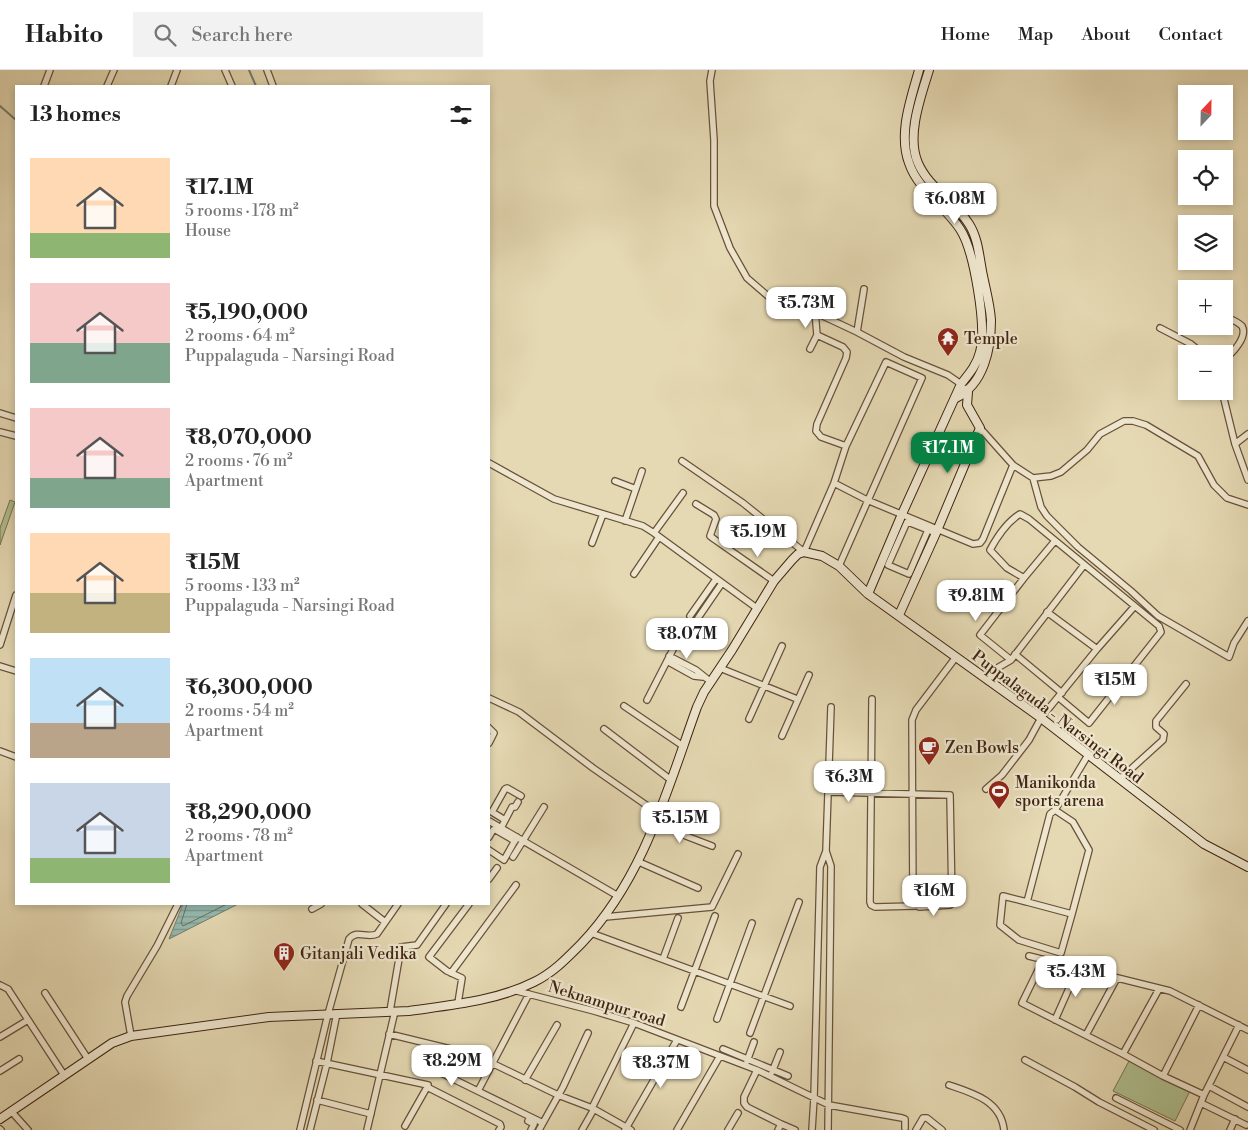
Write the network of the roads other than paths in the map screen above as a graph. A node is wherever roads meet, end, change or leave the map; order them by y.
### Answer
1 (50, 70) edge
2 (114, 70) edge
3 (177, 70) edge
4 (226, 70) edge
5 (267, 70) edge
6 (712, 70) edge
7 (920, 70) edge
8 (929, 70) edge
9 (44, 85) edge
10 (107, 85) edge
11 (171, 85) edge
12 (232, 85) edge
13 (272, 85) edge
14 (864, 288) dead end
15 (814, 311) junction
16 (1233, 321) edge
17 (1160, 328) dead end
18 (857, 332) junction
19 (817, 334) junction
20 (1192, 345) edge
21 (810, 349) dead end
22 (1233, 352) edge
23 (961, 384) junction
24 (968, 392) junction
25 (956, 398) junction
26 (1224, 400) edge
27 (0, 413) edge
28 (15, 418) edge
29 (980, 428) junction
30 (0, 432) edge
31 (1248, 434) edge
32 (15, 436) edge
33 (1235, 444) junction
34 (846, 446) junction
35 (682, 462) dead end
36 (490, 463) edge
37 (1013, 465) junction
38 (642, 471) dead end
39 (1033, 478) junction
40 (1248, 480) edge
41 (615, 481) dead end
42 (834, 484) junction
43 (636, 489) junction
44 (683, 492) dead end
45 (867, 500) junction
46 (696, 504) dead end
47 (1248, 505) edge
48 (603, 514) junction
49 (902, 514) junction
50 (625, 521) junction
51 (934, 531) junction
52 (657, 535) junction
53 (1054, 542) junction
54 (592, 543) dead end
55 (804, 552) junction
56 (839, 566) junction
57 (1084, 566) junction
58 (634, 574) dead end
59 (1024, 578) junction
60 (716, 579) junction
61 (774, 581) junction
62 (722, 584) junction
63 (868, 594) junction
64 (15, 598) edge
65 (1134, 607) junction
66 (758, 609) junction
67 (1047, 612) junction
68 (899, 615) junction
69 (690, 616) dead end
70 (698, 618) dead end
71 (1248, 621) edge
72 (684, 628) dead end
73 (0, 645) edge
74 (782, 646) dead end
75 (1096, 650) junction
76 (1015, 654) junction
77 (956, 657) junction
78 (668, 658) junction
79 (1010, 660) junction
80 (0, 666) edge
81 (720, 668) junction
82 (15, 671) edge
83 (809, 675) dead end
84 (711, 682) junction
85 (988, 682) junction
86 (1186, 684) dead end
87 (764, 685) junction
88 (1060, 695) junction
89 (490, 698) edge
90 (797, 699) junction
91 (872, 699) dead end
92 (647, 700) dead end
93 (624, 706) dead end
94 (831, 707) dead end
95 (1041, 718) junction
96 (749, 720) dead end
97 (490, 729) edge
98 (604, 729) dead end
99 (782, 736) dead end
100 (490, 741) edge
101 (683, 746) junction
102 (0, 751) edge
103 (15, 755) edge
104 (1088, 755) junction
105 (1120, 779) junction
106 (671, 780) junction
107 (506, 781) dead end
108 (986, 789) dead end
109 (828, 792) junction
110 (870, 793) junction
111 (912, 794) junction
112 (521, 796) dead end
113 (518, 802) dead end
114 (490, 806) edge
115 (544, 807) dead end
116 (1055, 810) junction
117 (658, 818) junction
118 (505, 820) junction
119 (490, 822) edge
120 (498, 828) junction
121 (490, 836) edge
122 (518, 840) junction
123 (712, 846) dead end
124 (490, 851) edge
125 (826, 851) junction
126 (738, 854) dead end
127 (513, 857) dead end
128 (639, 862) junction
129 (1248, 867) edge
130 (497, 868) dead end
131 (490, 878) edge
132 (516, 885) dead end
133 (698, 888) dead end
134 (618, 896) junction
135 (799, 902) dead end
136 (1027, 902) junction
137 (178, 905) edge
138 (319, 905) edge
139 (363, 905) edge
140 (397, 905) edge
141 (445, 905) edge
142 (468, 905) edge
143 (915, 906) junction
144 (312, 909) dead end
145 (1072, 914) junction
146 (715, 916) dead end
147 (605, 917) junction
148 (678, 918) dead end
149 (385, 922) junction
150 (752, 923) dead end
151 (591, 933) junction
152 (1030, 956) dead end
153 (663, 959) junction
154 (1043, 960) junction
155 (1078, 968) junction
156 (695, 971) junction
157 (451, 973) junction
158 (1118, 978) junction
159 (730, 984) junction
160 (0, 986) edge
161 (1158, 989) junction
162 (513, 990) junction
163 (44, 993) dead end
164 (529, 994) junction
165 (763, 996) junction
166 (458, 1004) junction
167 (1199, 1005) junction
168 (790, 1006) dead end
169 (681, 1007) dead end
170 (392, 1011) junction
171 (337, 1013) junction
172 (328, 1014) junction
173 (717, 1019) dead end
174 (28, 1020) junction
175 (1055, 1020) junction
176 (634, 1023) junction
177 (556, 1025) dead end
178 (1239, 1025) junction
179 (1248, 1030) edge
180 (588, 1033) dead end
181 (750, 1033) dead end
182 (389, 1034) junction
183 (1086, 1035) junction
184 (131, 1036) junction
185 (0, 1037) edge
186 (677, 1040) junction
187 (754, 1042) dead end
188 (723, 1049) dead end
189 (780, 1052) dead end
190 (1123, 1054) junction
191 (720, 1056) junction
192 (1223, 1057) junction
193 (19, 1059) dead end
194 (88, 1059) junction
195 (1025, 1060) dead end
196 (316, 1061) junction
197 (747, 1062) junction
198 (327, 1063) junction
199 (492, 1064) junction
200 (757, 1070) junction
201 (772, 1070) junction
202 (1248, 1070) edge
203 (0, 1071) edge
204 (439, 1072) dead end
205 (380, 1074) junction
206 (64, 1075) junction
207 (770, 1076) junction
208 (788, 1076) dead end
209 (1163, 1076) junction
210 (525, 1080) junction
211 (428, 1085) dead end
212 (948, 1085) dead end
213 (1209, 1086) junction
214 (478, 1091) junction
215 (558, 1095) junction
216 (1204, 1095) junction
217 (814, 1098) junction
218 (1116, 1098) dead end
219 (317, 1100) junction
220 (1201, 1103) junction
221 (829, 1105) junction
222 (1248, 1107) edge
223 (593, 1108) junction
224 (11, 1111) junction
225 (738, 1113) dead end
226 (371, 1114) junction
227 (530, 1117) junction
228 (0, 1119) edge
229 (1235, 1119) junction
230 (543, 1123) junction
231 (782, 1124) junction
232 (1246, 1124) dead end
233 (405, 1126) dead end
234 (905, 1128) dead end
235 (628, 1129) edge
236 (28, 1130) edge
237 (300, 1130) edge
238 (310, 1130) edge
239 (367, 1130) edge
240 (499, 1130) edge
241 (531, 1130) edge
242 (539, 1130) edge
243 (582, 1130) edge
244 (678, 1130) edge
245 (728, 1130) edge
246 (778, 1130) edge
247 (795, 1130) edge
248 (812, 1130) edge
249 (828, 1130) edge
250 (916, 1130) edge
251 (942, 1130) edge
252 (1004, 1130) edge
253 (1154, 1130) edge
254 (1180, 1130) edge
255 (1190, 1130) edge
256 (1230, 1130) edge

1 - 9 street
2 - 10 street
3 - 11 street
4 - 12 street
5 - 13 street
6 - 15 street
7 - 23 street
8 - 24 street
14 - 18 street
15 - 18 street
15 - 19 street
16 - 22 street
17 - 20 street
18 - 23 street
19 - 21 street
19 - 34 street
23 - 24 street
23 - 25 street
24 - 25 street
24 - 29 street
25 - 49 street
26 - 33 street
27 - 28 street
29 - 37 street
29 - 51 street
30 - 32 street
31 - 33 street
33 - 40 street
34 - 42 street
34 - 45 street
35 - 55 street
36 - 48 street
37 - 39 street
37 - 51 street
38 - 43 street
39 - 47 street
39 - 71 street
41 - 43 street
42 - 45 street
42 - 55 street
43 - 50 street
44 - 52 street
45 - 49 street
45 - 56 street
46 - 61 street
48 - 50 street
48 - 54 street
49 - 51 street
49 - 63 street
50 - 52 street
51 - 51 street
51 - 68 street
52 - 58 street
52 - 60 street
53 - 57 street
53 - 59 street
53 - 59 street
55 - 56 street, Puppalaguda - Narsingi Road
55 - 61 street
56 - 63 street, Puppalaguda - Narsingi Road
57 - 65 street
57 - 67 street
59 - 79 street
60 - 62 street
60 - 69 street
61 - 66 street
62 - 66 street
62 - 70 street
63 - 68 street, Puppalaguda - Narsingi Road
64 - 73 street
65 - 75 street
65 - 88 street
66 - 81 street
67 - 75 street
67 - 76 street
68 - 77 street, Puppalaguda - Narsingi Road
72 - 78 street
74 - 87 street
75 - 88 street
76 - 79 street
76 - 88 street
77 - 85 street, Puppalaguda - Narsingi Road
77 - 111 street
78 - 84 street
78 - 92 street
79 - 85 street
80 - 82 street
81 - 84 street
81 - 87 street
83 - 90 street
84 - 101 street
85 - 95 street, Puppalaguda - Narsingi Road
86 - 105 street
87 - 90 street
87 - 96 street
88 - 95 street
89 - 117 street
90 - 99 street
91 - 110 street
93 - 101 street
94 - 109 street
95 - 104 street, Puppalaguda - Narsingi Road
95 - 108 street
97 - 100 street
98 - 106 street
101 - 106 street
102 - 103 street
104 - 105 street, Puppalaguda - Narsingi Road
104 - 116 street
105 - 129 street, Puppalaguda - Narsingi Road
106 - 117 street
107 - 114 street
109 - 110 street
109 - 125 street
110 - 111 street
110 - 143 street
111 - 143 street
111 - 143 street
112 - 118 street
113 - 118 street
115 - 122 street
116 - 136 street
116 - 145 street
117 - 123 street
117 - 128 street
118 - 120 street
119 - 120 street
120 - 121 street
120 - 122 street
122 - 124 street
122 - 127 street
122 - 134 street
125 - 217 street
125 - 221 street
126 - 147 street
128 - 133 street
128 - 134 street
130 - 131 street
132 - 157 street
134 - 147 street
135 - 165 street
136 - 145 street
136 - 145 street
137 - 184 street
138 - 144 street
139 - 149 street
140 - 149 street
141 - 170 street
142 - 157 street
146 - 156 street
147 - 151 street
148 - 153 street
149 - 172 street
150 - 159 street
151 - 153 street
151 - 162 street
152 - 154 street
153 - 156 street
154 - 155 street
154 - 175 street
155 - 158 street
155 - 175 street
156 - 159 street
156 - 169 street
157 - 166 street
158 - 161 street
158 - 183 street
159 - 165 street
159 - 173 street
160 - 174 street
161 - 167 street
161 - 190 street
162 - 164 street, Neknampur road
162 - 166 street
163 - 194 street
164 - 176 street, Neknampur road
164 - 199 street
165 - 168 street
165 - 181 street
166 - 170 street
167 - 178 street
167 - 209 street
170 - 171 street
170 - 182 street
171 - 172 street
171 - 198 street
172 - 184 street
172 - 196 street
174 - 185 street
174 - 206 street
175 - 183 street
176 - 186 street, Neknampur road
176 - 223 street
177 - 210 street
178 - 179 street
178 - 192 street
180 - 215 street
182 - 199 street
182 - 205 street
183 - 190 street
184 - 194 street
186 - 191 street, Neknampur road
186 - 235 street
187 - 197 street
188 - 197 street
189 - 201 street
190 - 209 street
191 - 197 street, Neknampur road
191 - 244 street
192 - 202 street
192 - 213 street
193 - 203 street
194 - 206 street
195 - 253 street
196 - 198 street
196 - 237 street
197 - 200 street, Neknampur road
197 - 201 street
198 - 205 street
198 - 219 street
199 - 210 street
199 - 214 street
200 - 207 street, Neknampur road
200 - 231 street
201 - 207 street
201 - 208 street
204 - 214 street
205 - 211 street
205 - 226 street
206 - 224 street
207 - 217 street, Neknampur road
209 - 216 street
210 - 215 street
212 - 252 street
213 - 216 street
213 - 222 street
214 - 227 street
215 - 223 street
215 - 230 street
216 - 220 street
217 - 221 street, Neknampur road
217 - 248 street
218 - 254 street
219 - 226 street
219 - 238 street
220 - 229 street
220 - 255 street
221 - 234 street, Neknampur road
221 - 249 street
223 - 235 street
223 - 243 street
224 - 228 street
224 - 236 street
225 - 245 street
226 - 239 street
227 - 230 street
227 - 241 street
229 - 232 street
229 - 256 street
230 - 242 street
231 - 246 street
231 - 247 street
233 - 240 street
250 - 251 street

